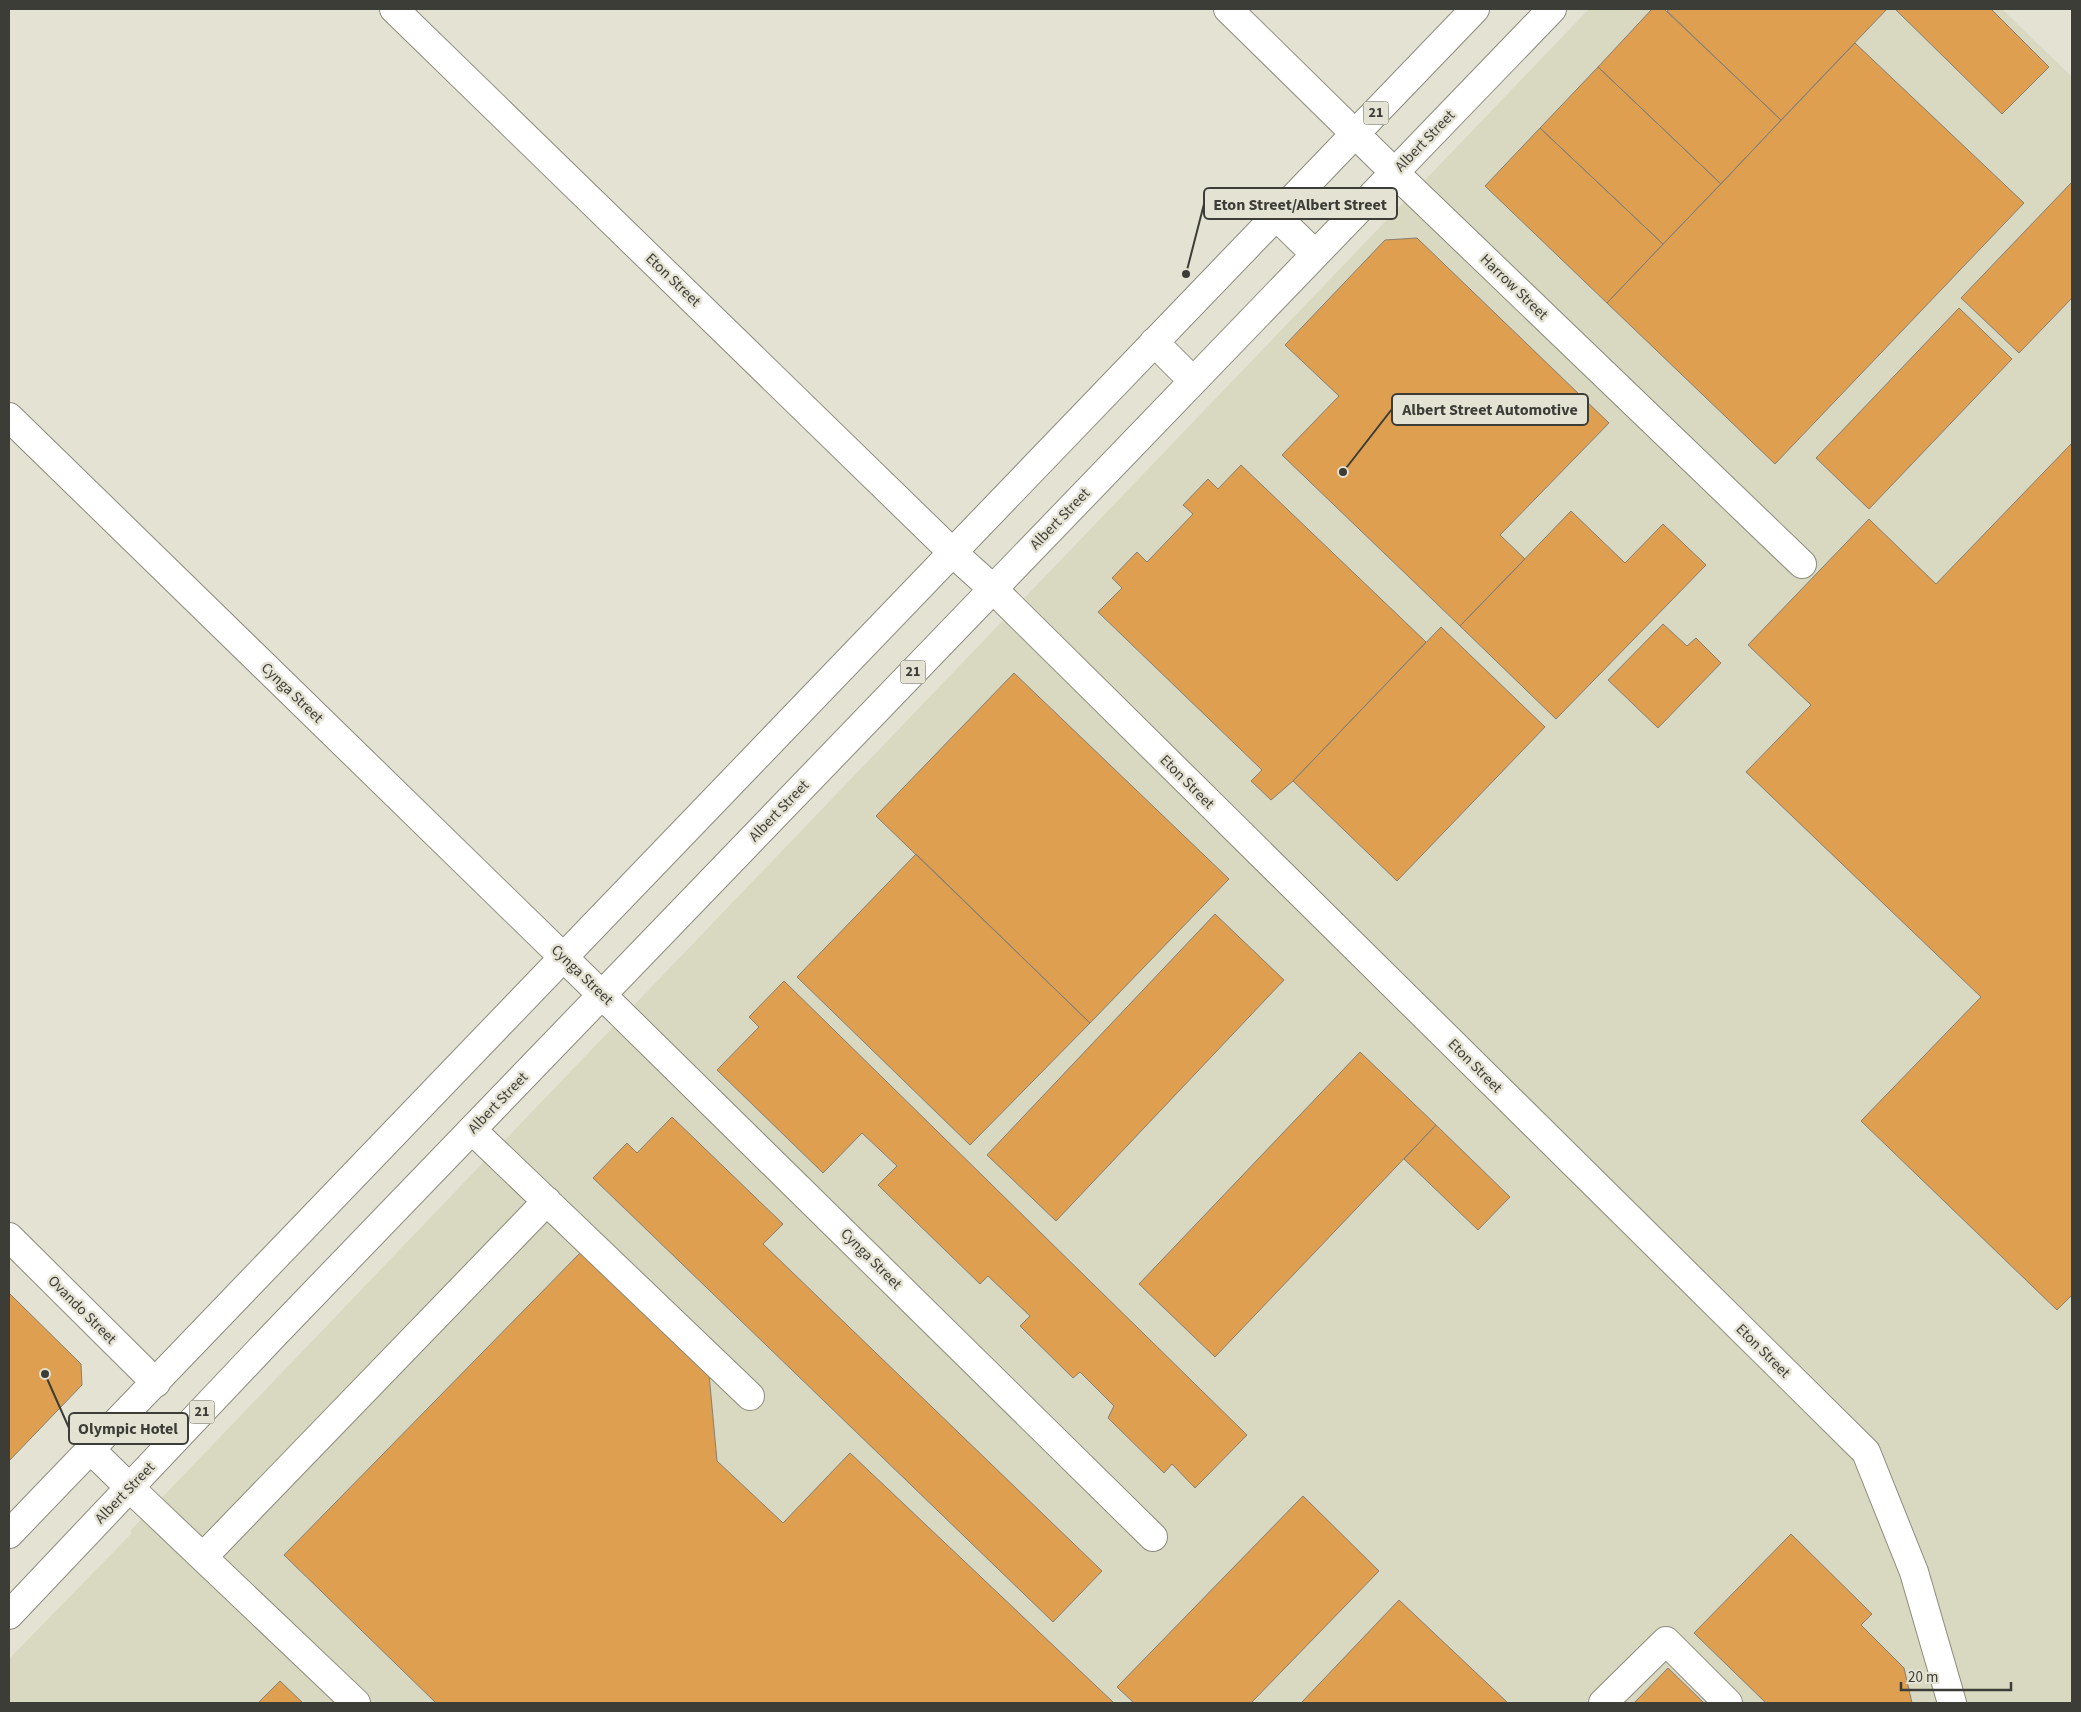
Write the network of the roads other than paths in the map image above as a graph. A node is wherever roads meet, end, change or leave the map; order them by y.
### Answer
1 (394, 9) edge
2 (1228, 9) edge
3 (1475, 9) edge
4 (1552, 9) edge
5 (1356, 134) junction
6 (1394, 172) junction
7 (1275, 215) junction
8 (1315, 254) junction
9 (1154, 342) junction
10 (1193, 381) junction
11 (9, 417) edge
12 (952, 552) junction
13 (1802, 564) dead end
14 (993, 589) junction
15 (563, 958) junction
16 (602, 995) junction
17 (472, 1130) junction
18 (547, 1201) junction
19 (9, 1237) edge
20 (156, 1383) junction
21 (750, 1396) dead end
22 (91, 1450) junction
23 (130, 1488) junction
24 (9, 1534) edge
25 (1153, 1537) dead end
26 (203, 1558) junction
27 (9, 1615) edge
28 (356, 1703) edge
29 (1603, 1703) edge
30 (1728, 1703) edge
31 (1952, 1703) edge

1 - 12 main road, Eton Street
2 - 5 main road, Harrow Street
3 - 5 main road, 21
4 - 6 main road, Albert Street / 21
5 - 6 main road, Harrow Street
5 - 7 main road, 21
6 - 8 main road, Albert Street / 21
6 - 13 main road, Harrow Street
7 - 8 main road
7 - 9 main road, 21
8 - 10 main road, Albert Street / 21
9 - 10 main road
9 - 12 main road, 21
10 - 14 main road, Albert Street / 21
11 - 15 main road, Cynga Street
12 - 14 main road, Eton Street
12 - 15 main road, 21
14 - 16 main road, Albert Street / 21
14 - 31 main road, Eton Street
15 - 16 main road, Cynga Street
15 - 20 main road, 21
16 - 17 main road, Albert Street / 21
16 - 25 main road, Cynga Street
17 - 18 main road
17 - 23 main road, Albert Street / 21
18 - 21 main road
18 - 26 main road
19 - 20 main road, Ovando Street
20 - 22 main road, 21
22 - 23 main road
22 - 24 main road, 21
23 - 26 main road
23 - 27 main road, Albert Street / 21
26 - 28 main road
29 - 30 main road

